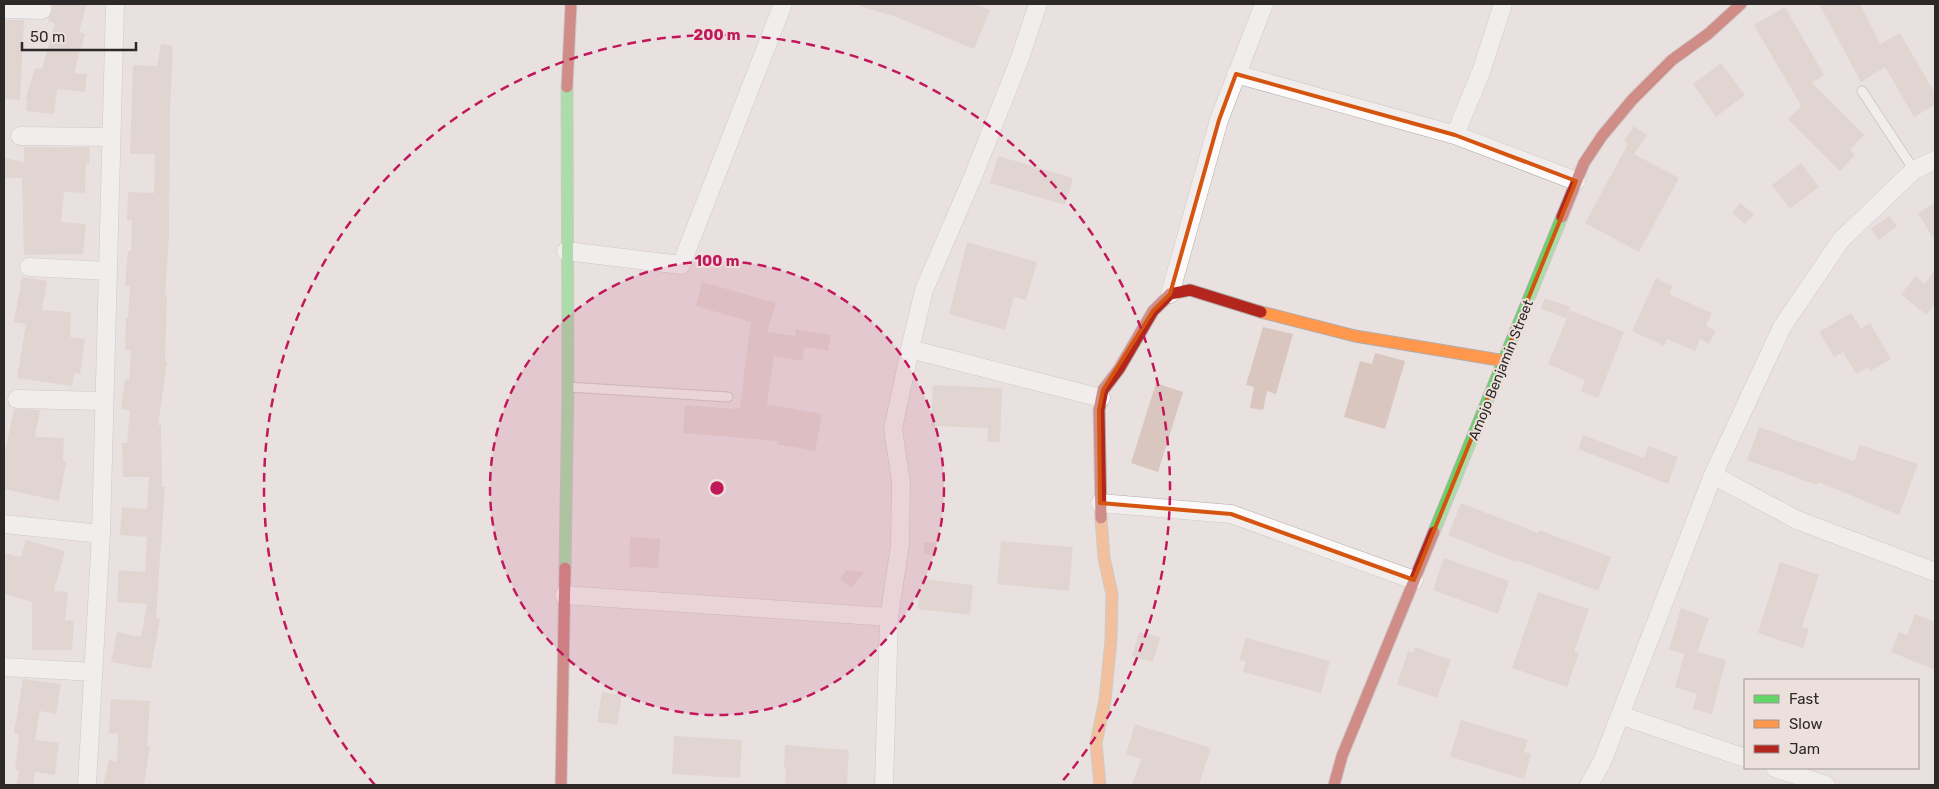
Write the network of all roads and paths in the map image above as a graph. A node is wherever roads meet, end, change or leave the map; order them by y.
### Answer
1 (42, 4) edge
2 (115, 4) edge
3 (571, 4) edge
4 (783, 4) edge
5 (1038, 4) edge
6 (1264, 4) edge
7 (1502, 4) edge
8 (1741, 4) edge
9 (4, 9) edge
10 (1236, 74) junction
11 (1862, 91) dead end
12 (1455, 135) junction
13 (20, 136) dead end
14 (111, 137) junction
15 (1935, 160) edge
16 (1914, 170) junction
17 (1576, 181) junction
18 (566, 251) junction
19 (29, 267) dead end
20 (108, 271) junction
21 (1170, 294) junction
22 (910, 349) junction
23 (1506, 361) junction
24 (568, 388) junction
25 (17, 398) dead end
26 (728, 398) dead end
27 (1101, 398) junction
28 (104, 401) junction
29 (1713, 475) junction
30 (1100, 503) junction
31 (4, 524) edge
32 (101, 534) junction
33 (1935, 570) edge
34 (1414, 580) junction
35 (564, 595) junction
36 (889, 617) junction
37 (4, 667) edge
38 (93, 672) junction
39 (1620, 715) junction
40 (1744, 758) edge
41 (1778, 769) edge
42 (87, 785) edge
43 (561, 785) edge
44 (884, 785) edge
45 (1100, 785) edge
46 (1334, 785) edge
47 (1589, 785) edge
48 (1826, 785) edge

1 - 9 street
2 - 14 street
3 - 18 street
4 - 18 street
5 - 22 street
6 - 10 street
7 - 12 street
8 - 17 street, Amojo Benjamin Street
10 - 12 street
10 - 21 street
11 - 16 lane
12 - 17 street
13 - 14 street
14 - 20 street
15 - 16 street
16 - 29 street
17 - 23 street, Amojo Benjamin Street
18 - 24 street
19 - 20 street
20 - 28 street
21 - 23 street
21 - 27 street
22 - 27 street
22 - 36 street
23 - 34 street, Amojo Benjamin Street
24 - 26 lane
24 - 35 street
25 - 28 street
27 - 30 street
28 - 32 street
29 - 33 street
29 - 39 street
30 - 34 street
30 - 45 street
31 - 32 street
32 - 38 street
34 - 46 street, Amojo Benjamin Street
35 - 36 street
35 - 43 street
36 - 44 street
37 - 38 street
38 - 42 street
39 - 40 street
39 - 47 street
41 - 48 street

